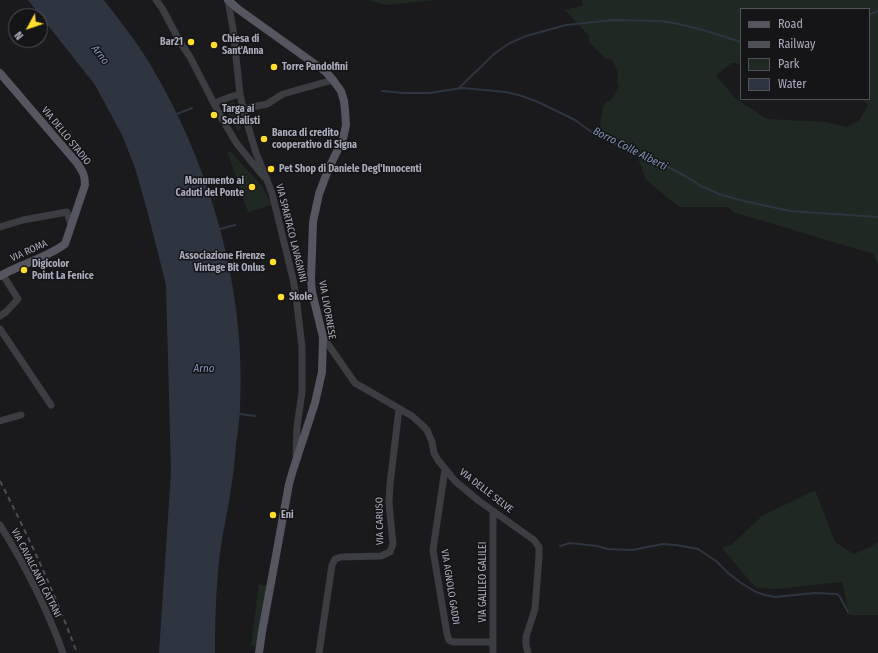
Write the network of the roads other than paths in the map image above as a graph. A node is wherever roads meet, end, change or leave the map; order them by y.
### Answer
1 (156, 0) edge
2 (228, 0) edge
3 (0, 73) edge
4 (333, 80) junction
5 (240, 94) junction
6 (215, 103) junction
7 (243, 109) junction
8 (269, 183) junction
9 (71, 225) junction
10 (0, 227) edge
11 (65, 244) joint
12 (1, 275) edge
13 (0, 316) edge
14 (0, 329) edge
15 (323, 337) junction
16 (51, 405) dead end
17 (399, 409) junction
18 (21, 415) dead end
19 (0, 421) edge
20 (296, 461) junction
21 (445, 469) junction
22 (493, 511) junction
23 (0, 525) edge
24 (493, 642) junction
25 (63, 653) edge
26 (259, 653) edge
27 (319, 653) edge
28 (493, 653) edge
29 (528, 653) edge

1 - 6 street
2 - 4 main road, VIA LIVORNESE
2 - 5 street, VIA SPARTACO LAVAGNINI
3 - 9 main road, VIA DELLO STADIO
4 - 7 street
4 - 15 main road, VIA LIVORNESE
5 - 6 street
5 - 7 street, VIA SPARTACO LAVAGNINI
6 - 8 street
7 - 8 street, VIA SPARTACO LAVAGNINI
8 - 20 street, VIA SPARTACO LAVAGNINI
9 - 10 street
9 - 11 main road, VIA DELLO STADIO
11 - 12 main road, VIA ROMA
12 - 13 street
14 - 16 street
15 - 17 street, VIA DELLE SELVE
15 - 20 main road, VIA LIVORNESE
17 - 21 street, VIA DELLE SELVE
17 - 27 street, VIA CARUSO
18 - 19 street
20 - 26 main road, VIA LIVORNESE
21 - 22 street, VIA DELLE SELVE
21 - 24 street, VIA AGNOLO GADDI
22 - 24 street, VIA GALILEO GALILEI
22 - 29 street, VIA DELLE SELVE
23 - 25 street, VIA CAVALCANTI CATTANI
24 - 28 street, VIA GALILEO GALILEI

